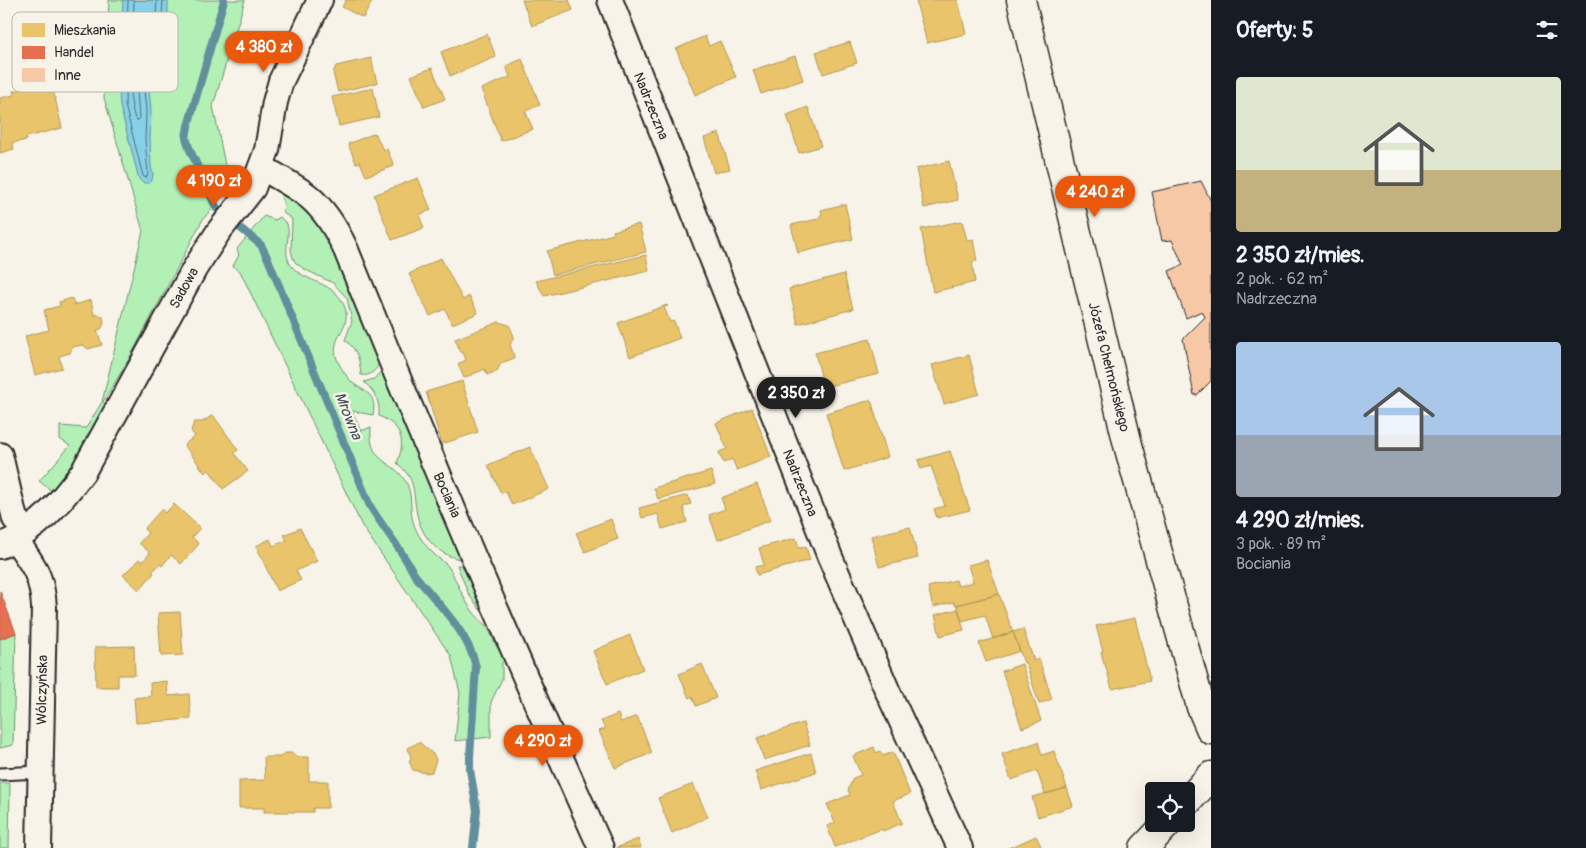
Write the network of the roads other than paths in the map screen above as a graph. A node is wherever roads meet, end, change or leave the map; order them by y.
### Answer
1 (320, 0) edge
2 (610, 0) edge
3 (1021, 0) edge
4 (262, 167) junction
5 (0, 455) edge
6 (15, 539) edge
7 (1211, 730) edge
8 (40, 772) junction
9 (0, 774) edge
10 (1211, 776) edge
11 (1195, 793) edge
12 (1159, 832) edge
13 (38, 848) edge
14 (601, 848) edge
15 (960, 848) edge
16 (1144, 848) edge

1 - 4 street, Sadowa
2 - 15 street, Nadrzeczna
3 - 7 street, Józefa Chełmońskiego
4 - 6 street, Sadowa
4 - 14 street, Bociania
5 - 6 street, Wólczyńska
6 - 8 street, Wólczyńska
8 - 9 lane
8 - 13 street, Wólczyńska
10 - 11 street
12 - 16 street

